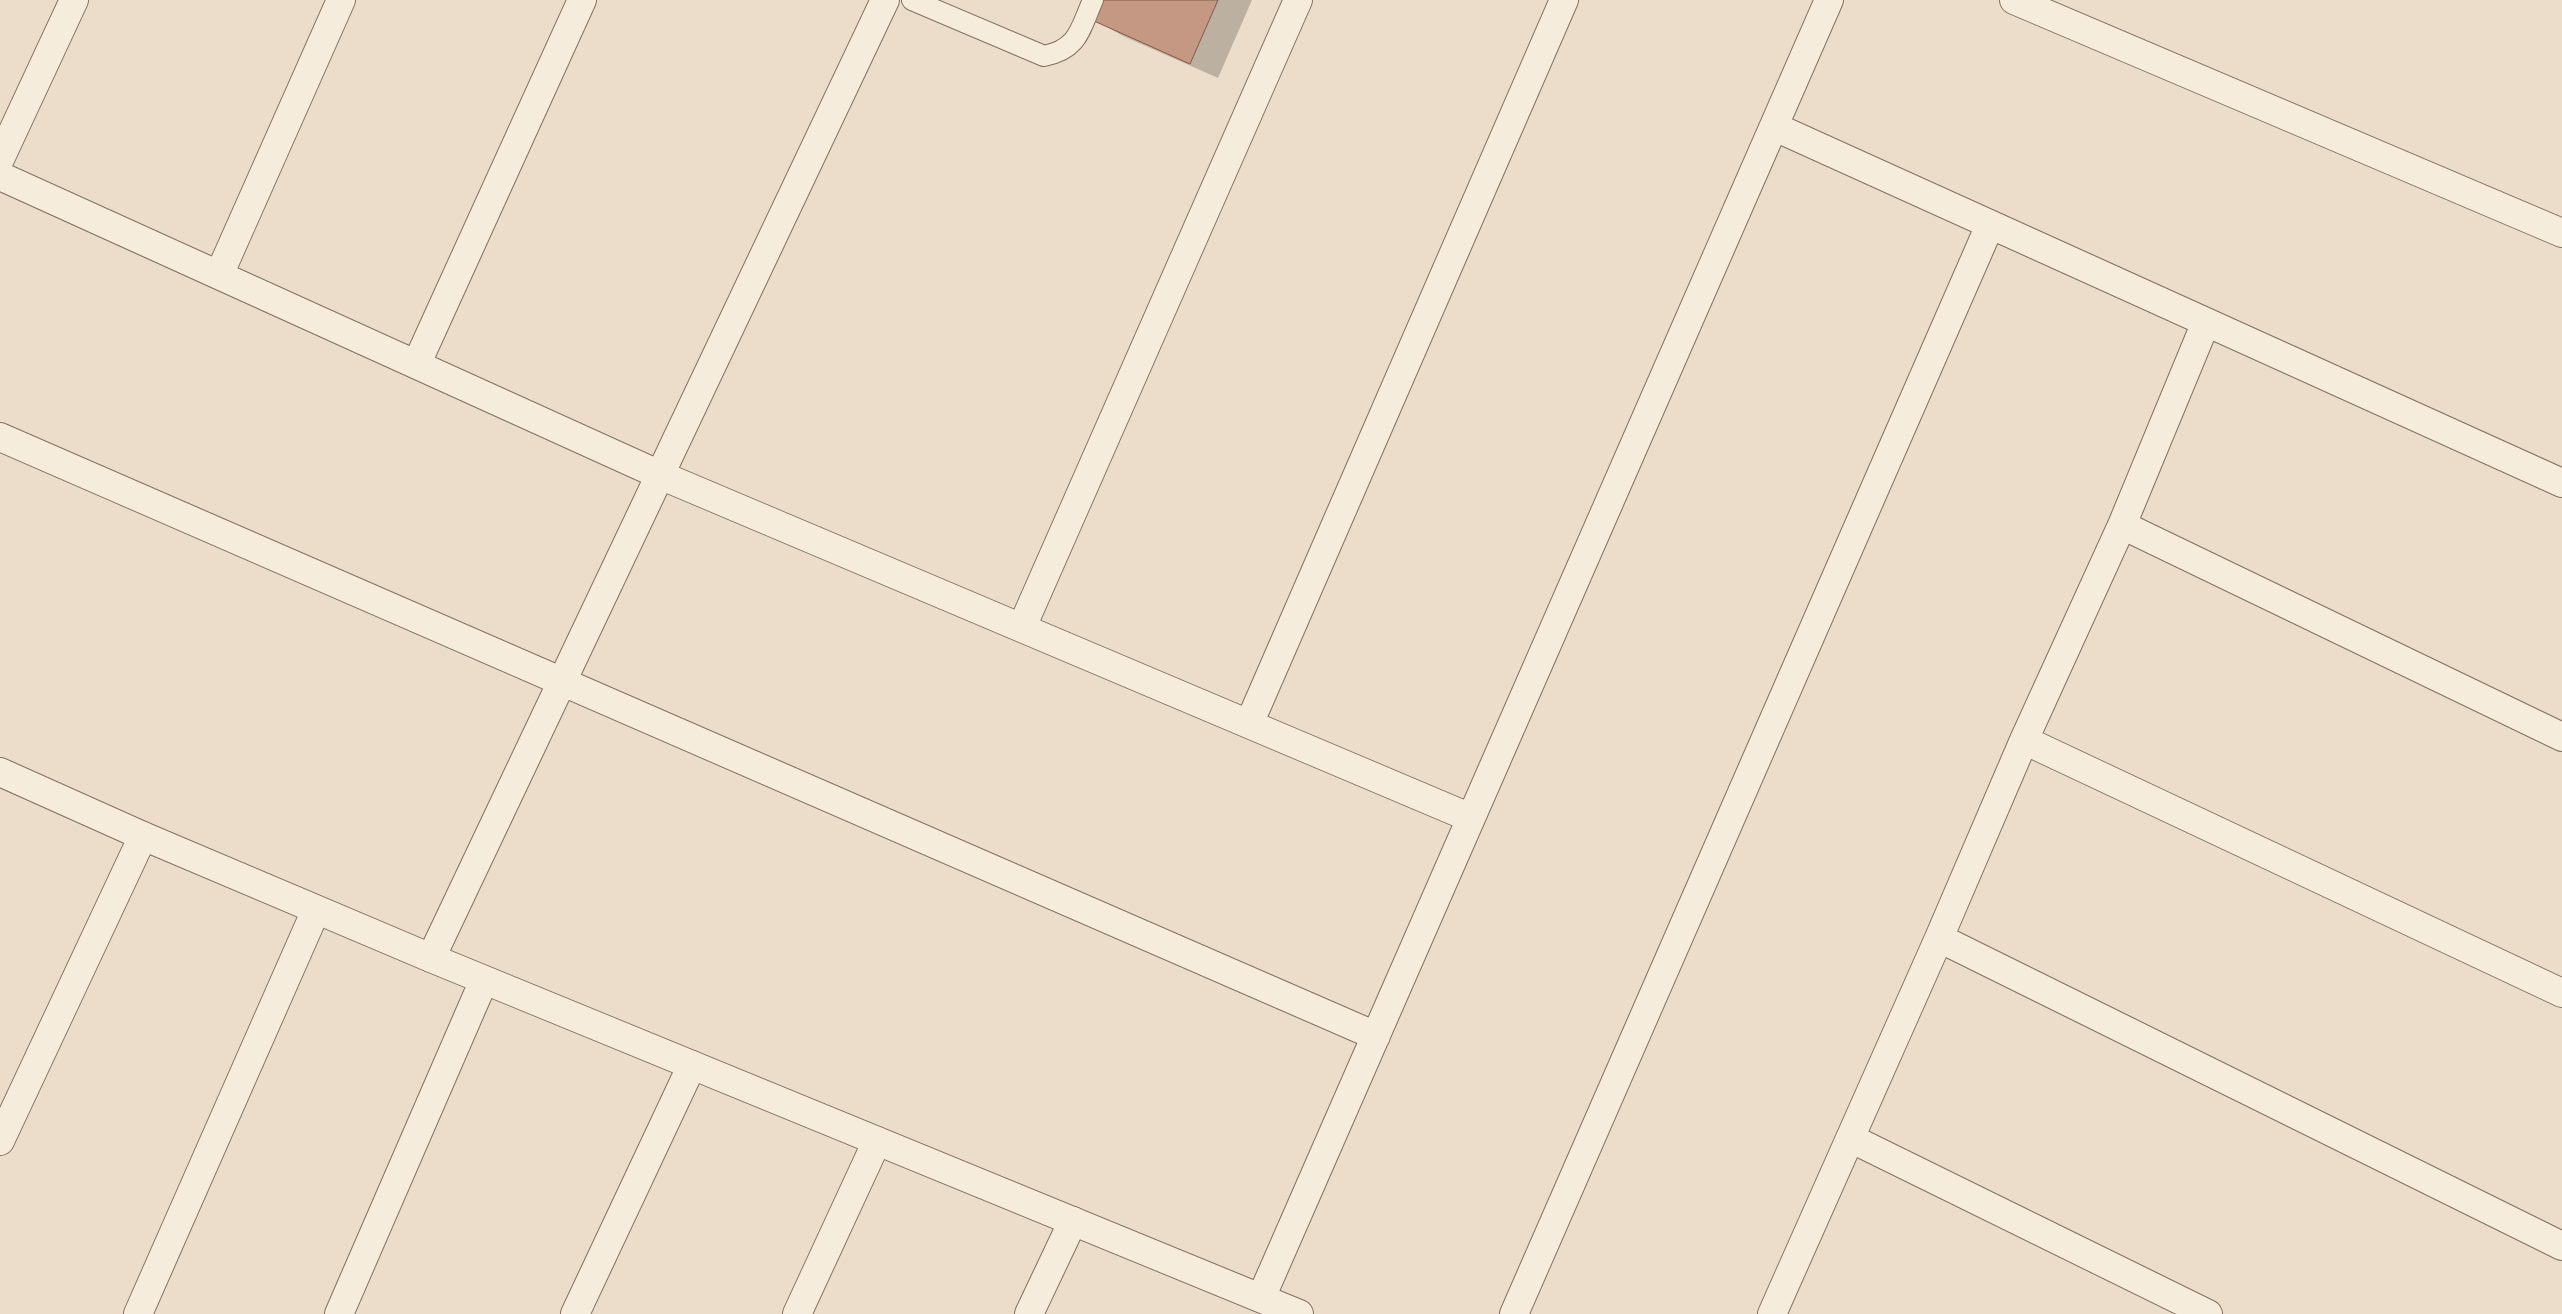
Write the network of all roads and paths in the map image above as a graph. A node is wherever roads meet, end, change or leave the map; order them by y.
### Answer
1 (74, 0) edge
2 (341, 0) edge
3 (582, 0) edge
4 (885, 0) edge
5 (912, 0) edge
6 (1092, 0) edge
7 (1298, 0) edge
8 (1564, 0) edge
9 (1829, 0) edge
10 (2014, 0) edge
11 (1775, 127) junction
12 (0, 159) edge
13 (0, 176) edge
14 (1990, 225) junction
15 (2562, 233) edge
16 (219, 275) junction
17 (2206, 322) junction
18 (417, 363) junction
19 (0, 437) edge
20 (660, 475) junction
21 (2562, 483) edge
22 (2122, 525) junction
23 (1022, 627) junction
24 (561, 683) junction
25 (1249, 724) junction
26 (2562, 737) edge
27 (2024, 740) junction
28 (0, 772) edge
29 (1471, 818) junction
30 (143, 836) junction
31 (316, 910) junction
32 (1939, 938) junction
33 (431, 958) junction
34 (484, 980) junction
35 (2562, 993) edge
36 (1376, 1036) junction
37 (692, 1065) junction
38 (1850, 1138) junction
39 (0, 1141) edge
40 (878, 1141) junction
41 (1073, 1221) junction
42 (2562, 1246) edge
43 (1282, 1308) edge
44 (138, 1314) edge
45 (339, 1314) edge
46 (575, 1314) edge
47 (798, 1314) edge
48 (1029, 1314) edge
49 (1514, 1314) edge
50 (1772, 1314) edge
51 (2208, 1314) edge

1 - 12 street
2 - 16 street
3 - 18 street
4 - 20 street
5 - 6 lane
7 - 23 street
8 - 25 street
9 - 11 street
10 - 15 street
11 - 14 street
11 - 29 street
13 - 16 street
14 - 17 street
14 - 49 street
16 - 18 street
17 - 21 street
17 - 22 street
18 - 20 street
19 - 24 street
20 - 23 street
20 - 24 street
22 - 26 street
22 - 27 street
23 - 25 street
24 - 33 street
24 - 36 street
25 - 29 street
27 - 32 street
27 - 35 street
28 - 30 street
29 - 36 street
30 - 31 street
30 - 39 street
31 - 33 street
31 - 44 street
32 - 38 street
32 - 42 street
33 - 34 street
34 - 37 street
34 - 45 street
36 - 43 street
37 - 40 street
37 - 46 street
38 - 50 street
38 - 51 street
40 - 41 street
40 - 47 street
41 - 43 street
41 - 48 street

